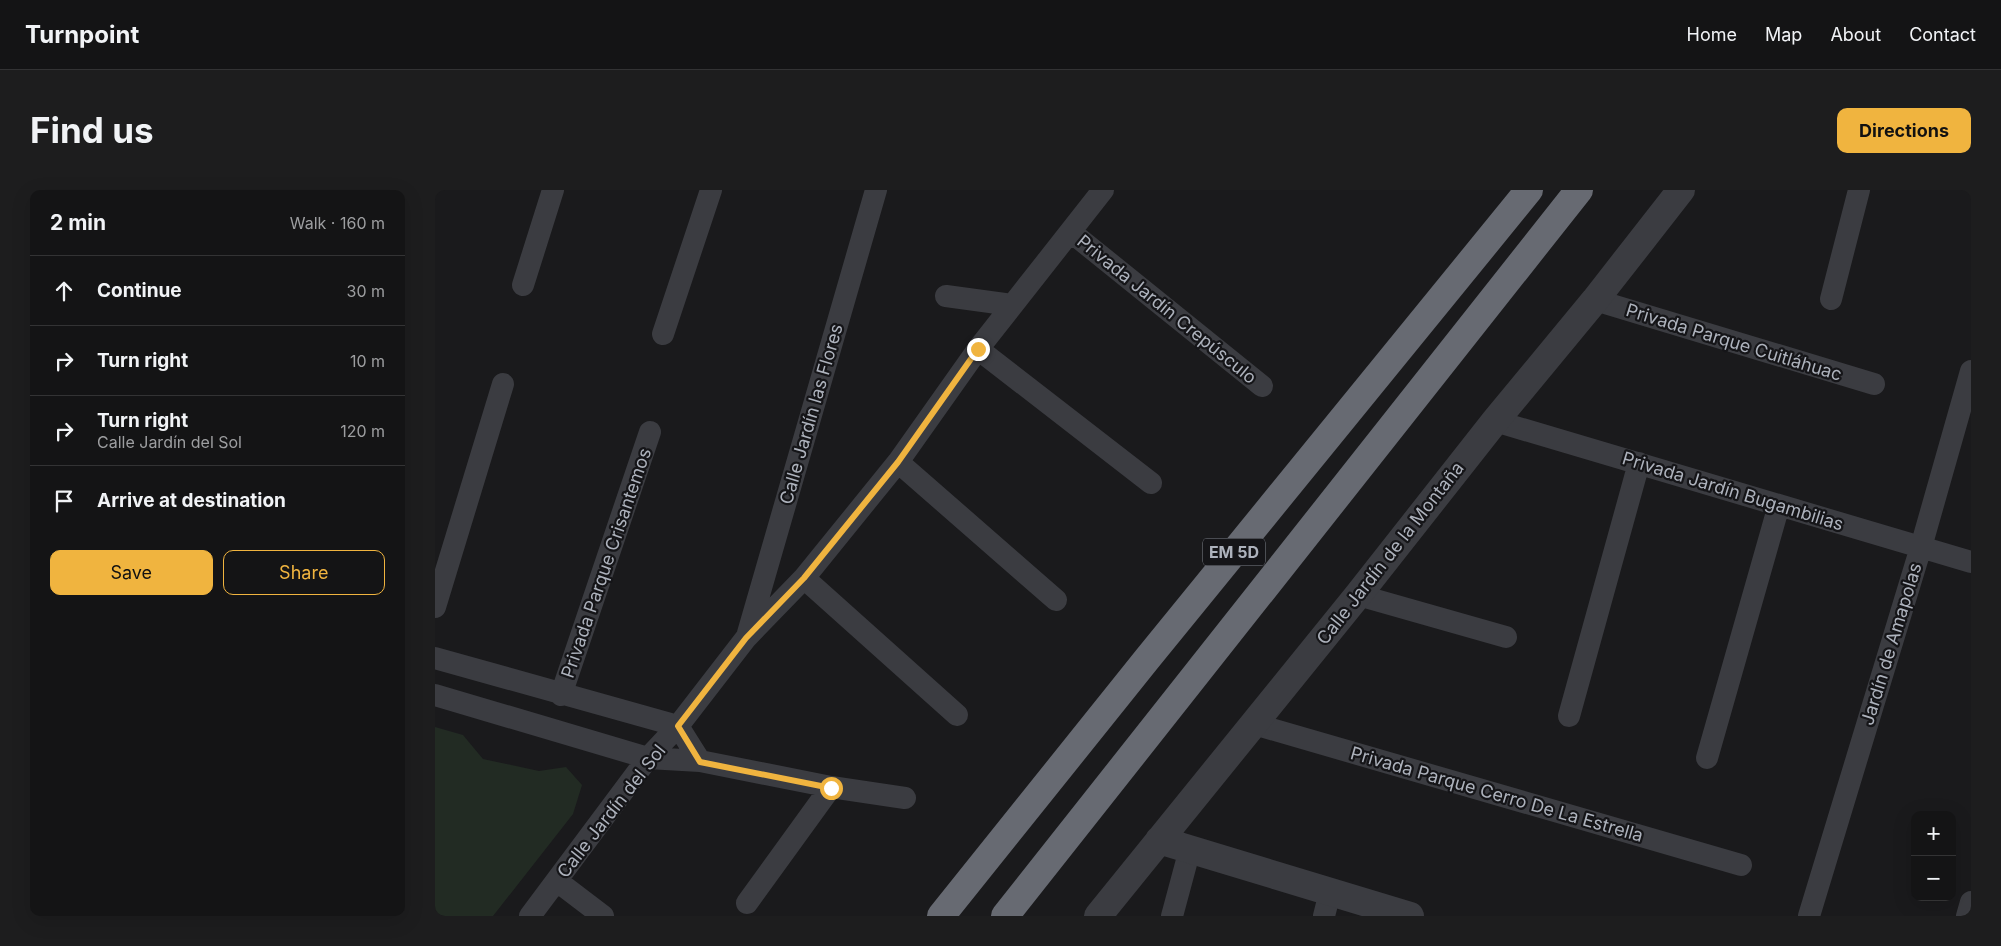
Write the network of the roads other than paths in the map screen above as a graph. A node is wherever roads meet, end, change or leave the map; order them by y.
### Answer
1 (553, 190) edge
2 (711, 190) edge
3 (876, 190) edge
4 (1103, 190) edge
5 (1529, 190) edge
6 (1579, 190) edge
7 (1681, 190) edge
8 (1859, 190) edge
9 (1071, 232) junction
10 (523, 285) dead end
11 (946, 296) dead end
12 (1831, 299) dead end
13 (1595, 300) junction
14 (1012, 305) junction
15 (663, 334) dead end
16 (978, 349) junction
17 (1971, 371) edge
18 (503, 384) dead end
19 (1873, 384) dead end
20 (1262, 386) dead end
21 (1495, 421) junction
22 (650, 432) dead end
23 (898, 462) junction
24 (1639, 463) junction
25 (1151, 483) dead end
26 (1779, 505) junction
27 (1921, 547) junction
28 (1971, 562) edge
29 (804, 578) junction
30 (1358, 595) junction
31 (1056, 600) dead end
32 (435, 606) edge
33 (1506, 637) dead end
34 (746, 638) junction
35 (435, 658) edge
36 (435, 695) edge
37 (561, 695) junction
38 (957, 715) dead end
39 (1569, 716) dead end
40 (1254, 724) junction
41 (678, 726) junction
42 (648, 758) junction
43 (1707, 758) dead end
44 (700, 762) junction
45 (831, 788) junction
46 (905, 798) dead end
47 (1159, 840) junction
48 (1190, 849) junction
49 (1741, 865) dead end
50 (557, 881) junction
51 (1971, 902) edge
52 (747, 903) dead end
53 (1327, 904) edge
54 (530, 916) edge
55 (603, 916) edge
56 (941, 916) edge
57 (1005, 916) edge
58 (1098, 916) edge
59 (1172, 916) edge
60 (1411, 916) edge
61 (1809, 916) edge
62 (1967, 916) edge

1 - 10 street
2 - 15 street
3 - 34 street, Calle Jardín las Flores
4 - 9 street, Calle Jardín del Sol
5 - 56 highway, EM 5D
6 - 57 highway, EM 5D
7 - 13 street, Calle Jardín de la Montaña
8 - 12 street
9 - 14 street, Calle Jardín del Sol
9 - 20 street, Privada Jardín Crepúsculo
11 - 14 street
13 - 19 street, Privada Parque Cuitláhuac
13 - 21 street, Calle Jardín de la Montaña
14 - 16 street, Calle Jardín del Sol
16 - 23 street, Calle Jardín del Sol
16 - 25 street
17 - 27 street, Jardín de Amapolas
18 - 32 street
21 - 24 street, Privada Jardín Bugambilias
21 - 30 street, Calle Jardín de la Montaña
22 - 37 street, Privada Parque Crisantemos
23 - 29 street, Calle Jardín del Sol
23 - 31 street
24 - 26 street, Privada Jardín Bugambilias
24 - 39 street
26 - 27 street, Privada Jardín Bugambilias
26 - 43 street
27 - 28 street, Privada Jardín Bugambilias
27 - 61 street, Jardín de Amapolas
29 - 34 street, Calle Jardín del Sol
29 - 38 street
30 - 33 street
30 - 40 street, Calle Jardín de la Montaña
34 - 41 street, Calle Jardín del Sol
35 - 37 street
36 - 42 street
37 - 41 street
40 - 47 street, Calle Jardín de la Montaña
40 - 49 street, Privada Parque Cerro De La Estrella
41 - 42 street, Calle Jardín del Sol
41 - 44 street
42 - 44 street
42 - 50 street, Calle Jardín del Sol
44 - 45 street
45 - 46 street
45 - 52 street
47 - 48 street
47 - 58 street, Calle Jardín de la Montaña
48 - 53 street
48 - 59 street
50 - 54 street, Calle Jardín del Sol
50 - 55 street
51 - 62 street
53 - 60 street

